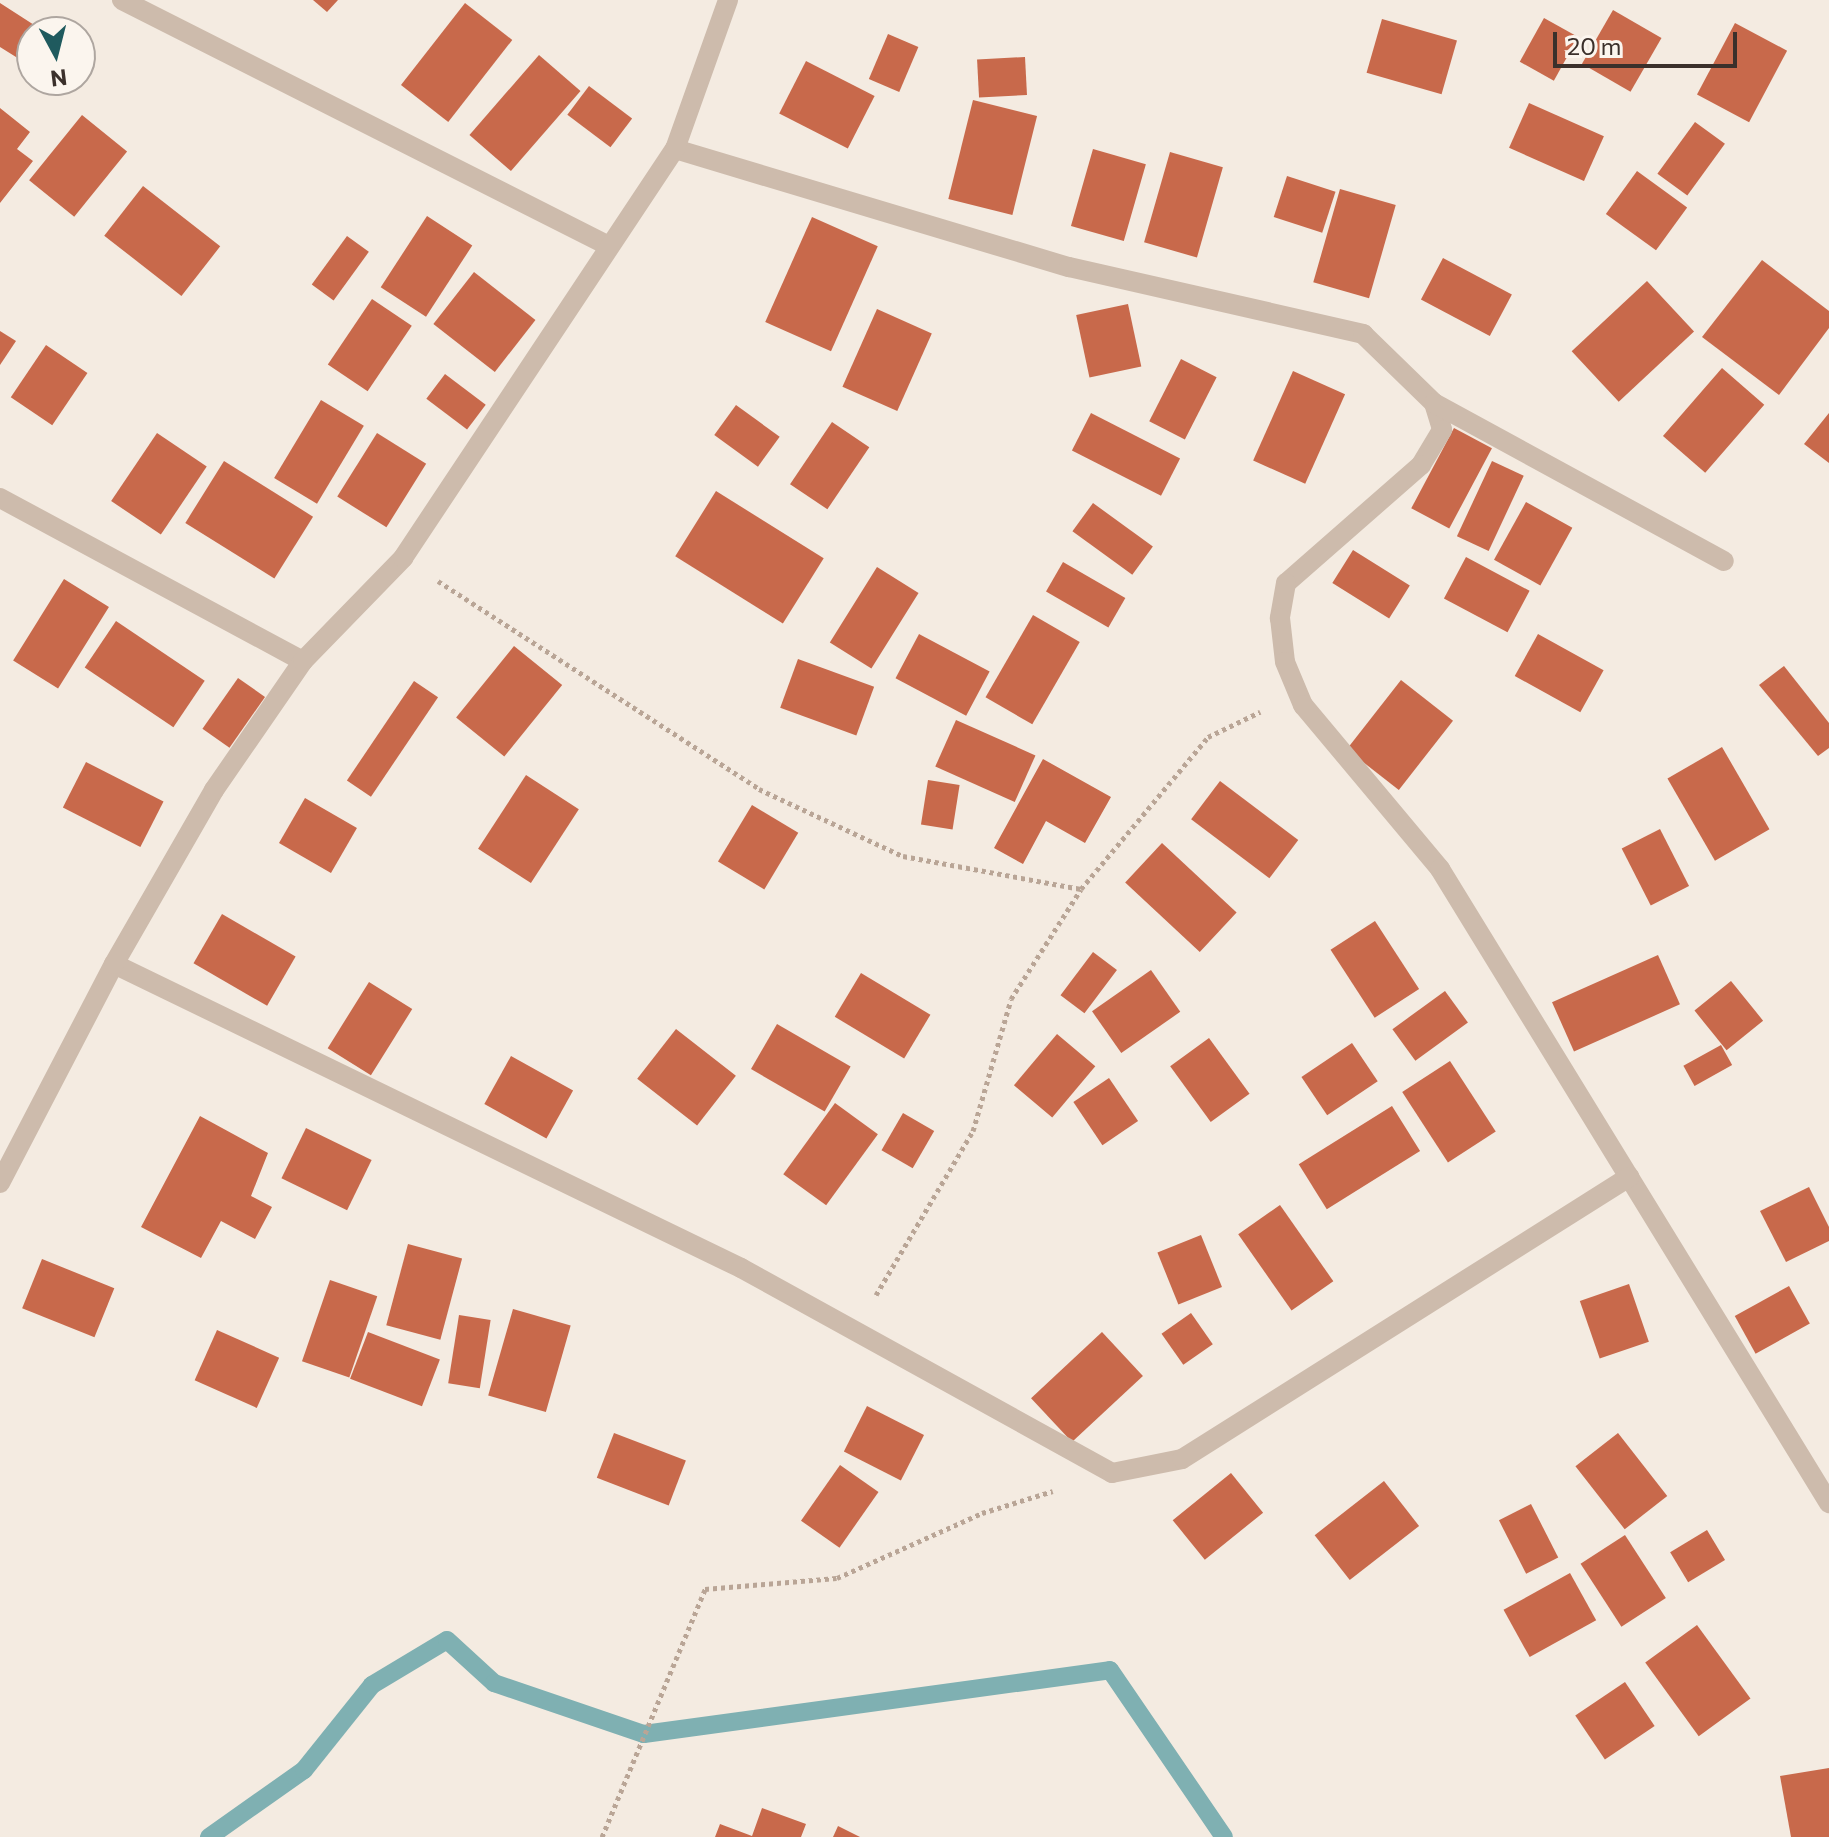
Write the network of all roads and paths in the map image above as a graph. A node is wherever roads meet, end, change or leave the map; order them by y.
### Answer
1 (122, 0) edge
2 (728, 0) edge
3 (675, 149) junction
4 (607, 245) junction
5 (1434, 403) junction
6 (0, 498) edge
7 (403, 558) junction
8 (1724, 561) dead end
9 (303, 661) junction
10 (1303, 705) junction
11 (1081, 889) junction
12 (114, 964) junction
13 (1629, 1177) junction
14 (0, 1183) edge
15 (857, 1327) junction
16 (1112, 1473) junction
17 (1829, 1503) edge
18 (602, 1837) edge

1 - 4 street
2 - 3 street
3 - 4 street
3 - 5 street
4 - 7 street
5 - 8 street
5 - 10 street
6 - 9 street
7 - 9 street
7 - 11 path
9 - 12 street
10 - 11 path
10 - 13 street
11 - 15 path
12 - 14 street
12 - 15 street
13 - 16 street
13 - 17 street
15 - 16 street
16 - 18 path

